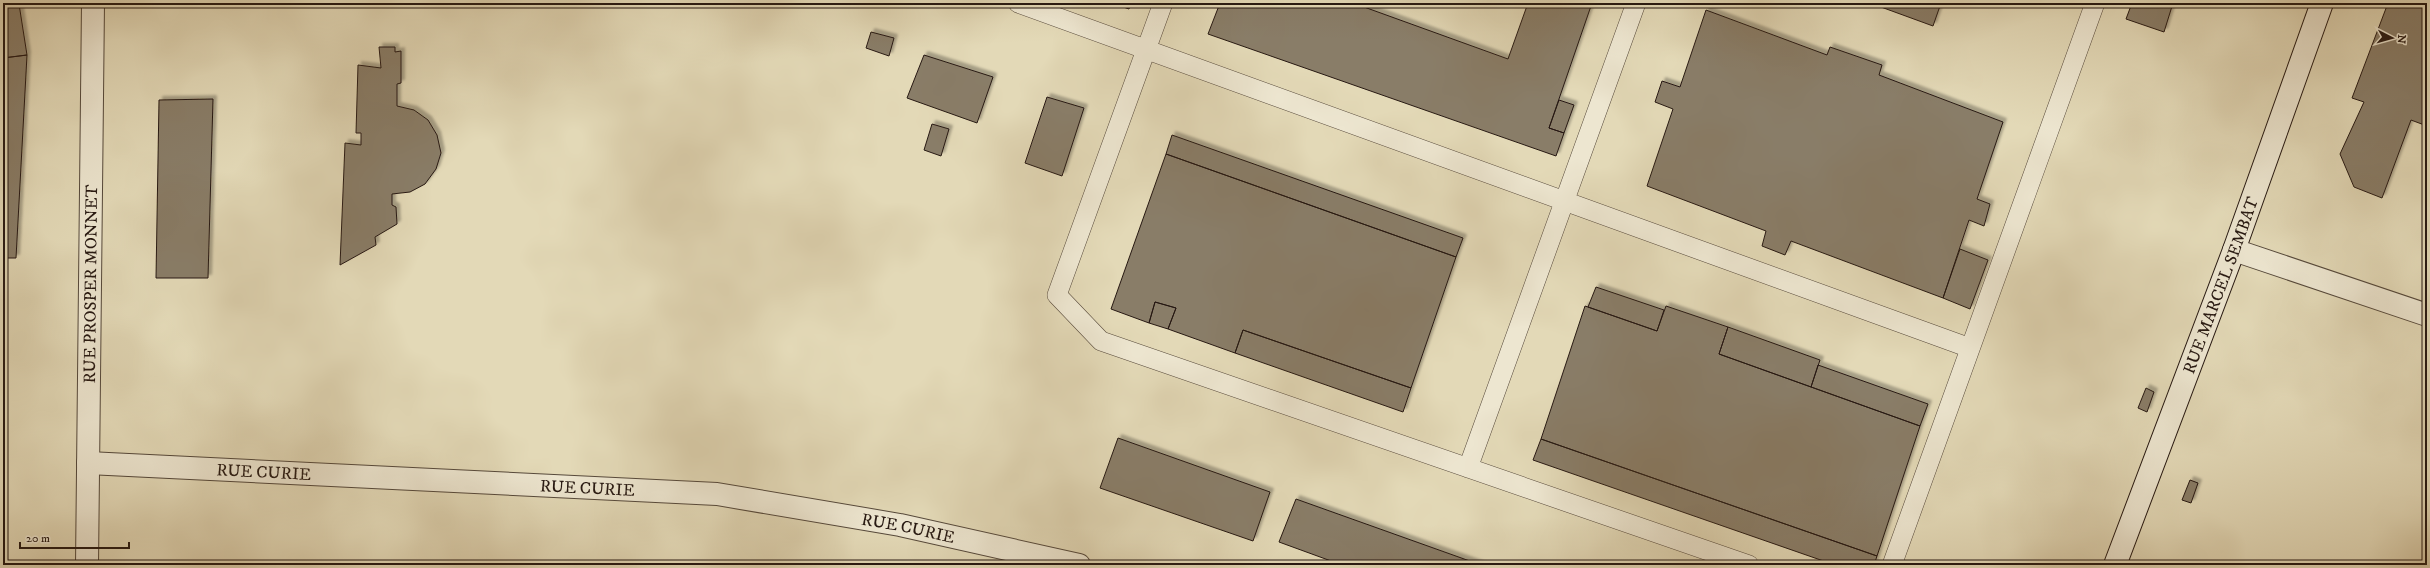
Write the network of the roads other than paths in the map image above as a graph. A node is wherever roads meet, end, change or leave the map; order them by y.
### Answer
1 (93, 3) edge
2 (1018, 3) edge
3 (1164, 3) edge
4 (1636, 3) edge
5 (2095, 3) edge
6 (2322, 3) edge
7 (1146, 50) junction
8 (1564, 201) junction
9 (2234, 250) junction
10 (2427, 315) edge
11 (1970, 348) junction
12 (88, 463) junction
13 (1468, 468) junction
14 (87, 565) edge
15 (1079, 565) edge
16 (1749, 565) edge
17 (1892, 565) edge
18 (2115, 565) edge

1 - 12 street, RUE PROSPER MONNET
2 - 7 lane
3 - 7 lane
4 - 8 lane
5 - 11 lane
6 - 9 street, RUE MARCEL SEMBAT
7 - 8 lane
7 - 13 lane
8 - 11 lane
8 - 13 lane
9 - 10 street
9 - 18 street, RUE MARCEL SEMBAT
11 - 17 lane
12 - 14 street, RUE PROSPER MONNET
12 - 15 street, RUE CURIE
13 - 16 lane

